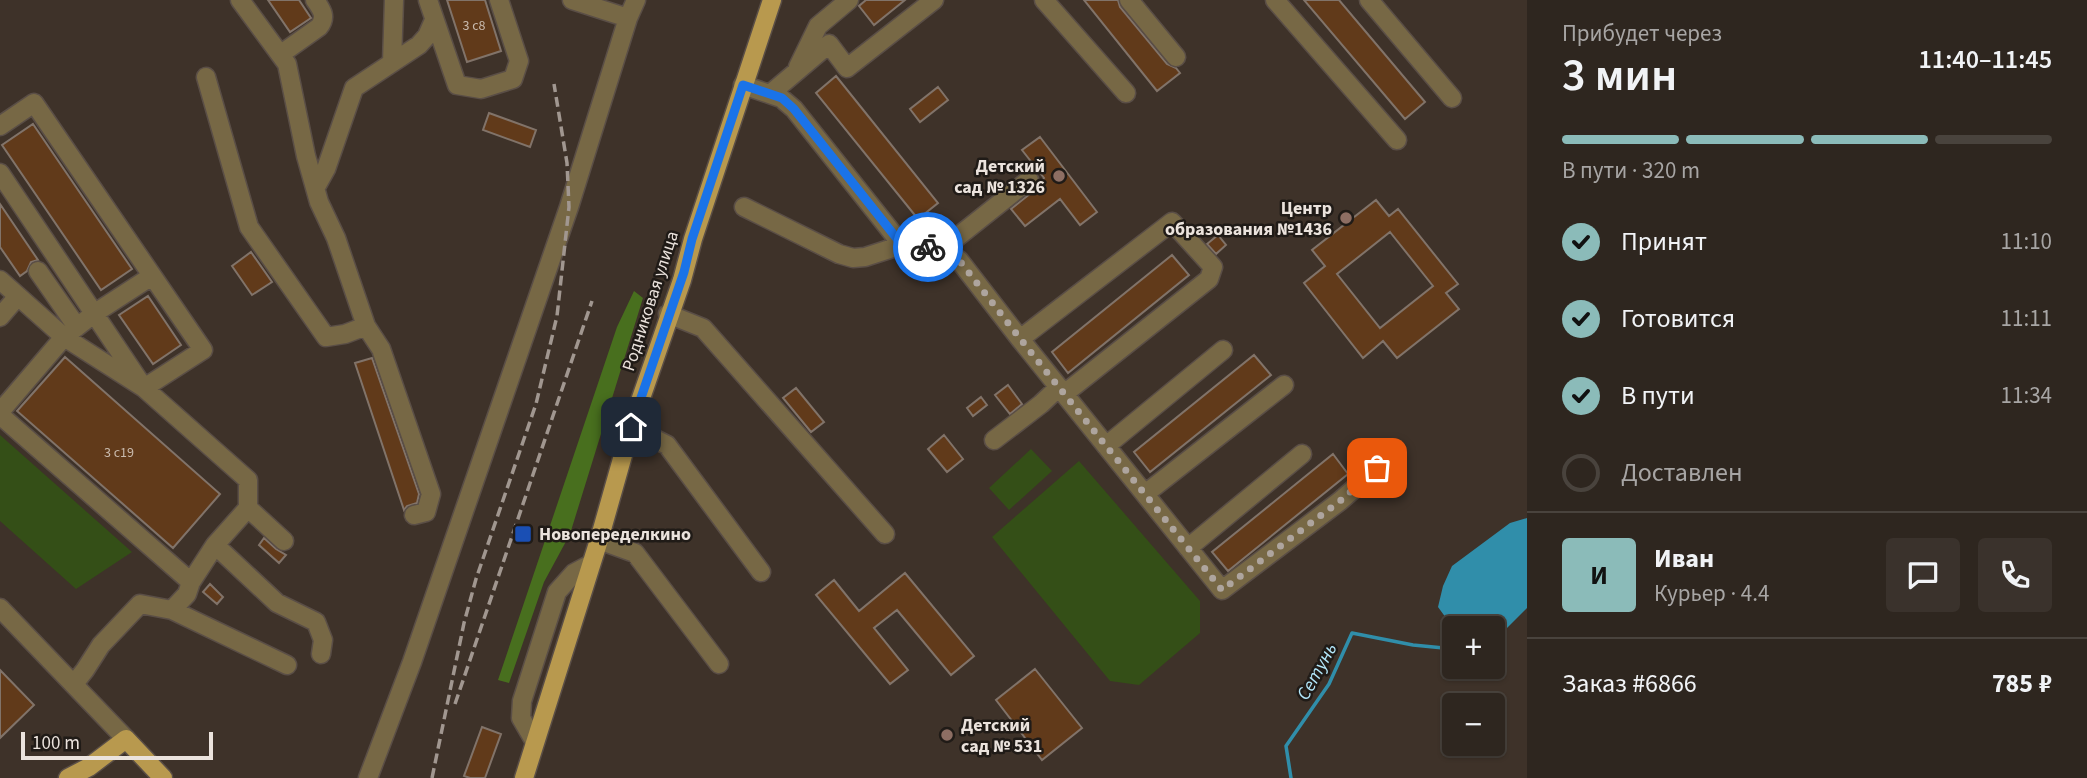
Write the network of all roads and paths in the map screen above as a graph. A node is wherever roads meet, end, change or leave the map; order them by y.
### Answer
1 (240, 0) edge
2 (315, 0) edge
3 (394, 0) edge
4 (428, 0) edge
5 (499, 0) edge
6 (572, 0) edge
7 (636, 0) edge
8 (772, 0) edge
9 (849, 0) edge
10 (934, 0) edge
11 (1044, 0) edge
12 (1129, 0) edge
13 (1275, 0) edge
14 (1369, 0) edge
15 (628, 18) junction
16 (434, 20) junction
17 (281, 54) junction
18 (1176, 57) dead end
19 (393, 63) junction
20 (795, 73) junction
21 (206, 77) dead end
22 (743, 85) junction
23 (1126, 93) dead end
24 (771, 94) junction
25 (1452, 98) dead end
26 (0, 126) edge
27 (1397, 140) dead end
28 (0, 173) edge
29 (1029, 180) dead end
30 (316, 187) junction
31 (744, 207) dead end
32 (902, 245) junction
33 (941, 250) junction
34 (38, 271) dead end
35 (152, 276) junction
36 (0, 280) edge
37 (18, 296) junction
38 (95, 313) junction
39 (668, 314) junction
40 (0, 317) edge
41 (366, 327) junction
42 (70, 332) junction
43 (1020, 339) junction
44 (1223, 350) dead end
45 (1284, 385) dead end
46 (144, 388) junction
47 (1062, 391) junction
48 (0, 414) edge
49 (631, 427) junction
50 (994, 440) dead end
51 (1106, 446) junction
52 (1390, 451) dead end
53 (1302, 454) dead end
54 (1145, 494) junction
55 (248, 508) junction
56 (414, 515) dead end
57 (885, 534) dead end
58 (599, 540) junction
59 (284, 541) dead end
60 (215, 545) junction
61 (1188, 548) junction
62 (591, 564) junction
63 (761, 572) dead end
64 (189, 588) junction
65 (0, 608) edge
66 (172, 610) junction
67 (321, 654) dead end
68 (719, 664) dead end
69 (287, 665) dead end
70 (74, 684) junction
71 (125, 739) junction
72 (536, 742) junction
73 (68, 778) edge
74 (163, 778) edge
75 (368, 778) edge
76 (524, 778) edge

1 - 17 street
2 - 17 street
3 - 19 street
4 - 16 street
5 - 16 street
6 - 15 street
7 - 15 street
8 - 22 main road, Родниковая улица
9 - 20 street
10 - 20 street
11 - 23 street
12 - 18 street
13 - 27 street
14 - 25 street
15 - 75 street
16 - 19 street
17 - 30 street
19 - 30 street
20 - 24 street
21 - 41 street
22 - 24 street
22 - 39 main road, Родниковая улица
24 - 32 street
26 - 35 street
28 - 38 street
29 - 33 street
30 - 41 street
31 - 32 street
32 - 33 street
33 - 43 street
34 - 42 street
35 - 38 street
35 - 46 street
36 - 37 street
37 - 40 street
37 - 42 street
38 - 42 street
38 - 46 street
39 - 49 main road, Родниковая улица
39 - 57 street
41 - 56 street
42 - 46 street
42 - 48 street
43 - 47 street
43 - 47 street
44 - 51 street
45 - 54 street
46 - 55 street
47 - 50 street
47 - 51 street
48 - 64 street
49 - 58 main road, Родниковая улица
49 - 63 street
51 - 54 street
52 - 61 street
53 - 61 street
54 - 61 street
55 - 59 street
55 - 60 street
58 - 62 main road, Родниковая улица
58 - 68 street
60 - 64 street
60 - 67 street
62 - 72 main road, Родниковая улица
62 - 72 street
64 - 66 street
65 - 70 street
66 - 69 street
66 - 70 street
70 - 71 street
71 - 73 main road
71 - 74 main road
72 - 76 main road, Родниковая улица

